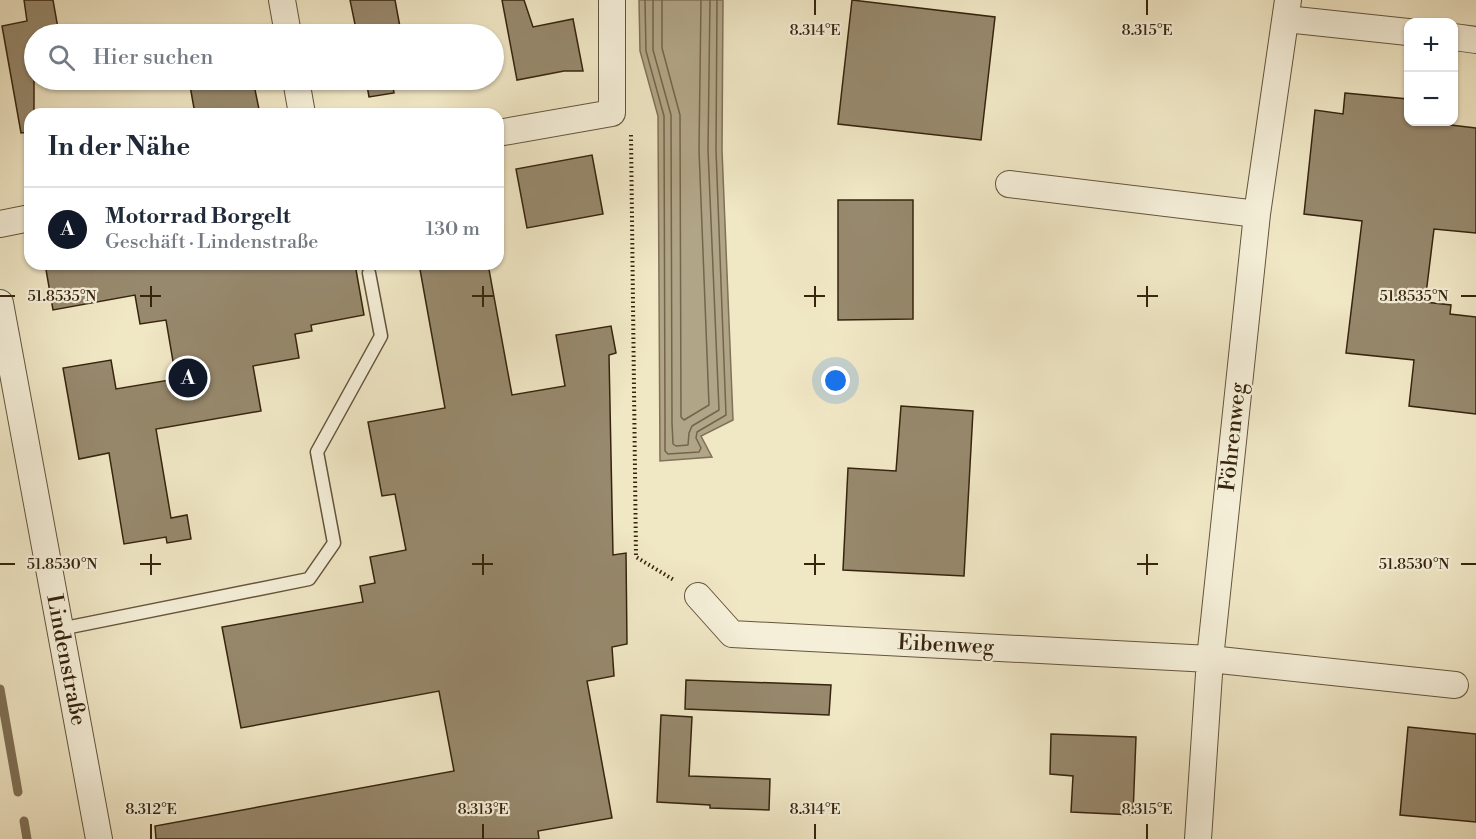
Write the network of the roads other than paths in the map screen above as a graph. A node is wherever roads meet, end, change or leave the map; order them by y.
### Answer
1 (282, 0) edge
2 (612, 0) edge
3 (1287, 10) edge
4 (286, 24) edge
5 (1404, 31) edge
6 (1458, 38) edge
7 (1476, 40) edge
8 (298, 90) edge
9 (301, 108) edge
10 (504, 132) edge
11 (1009, 184) dead end
12 (1257, 214) junction
13 (24, 219) edge
14 (0, 224) edge
15 (369, 273) dead end
16 (0, 303) edge
17 (9, 412) edge
18 (698, 596) road end
19 (60, 628) junction
20 (1210, 659) junction
21 (1455, 685) dead end
22 (99, 839) edge
23 (1198, 839) edge

1 - 4 street
2 - 10 street
3 - 5 street, Föhrenweg
3 - 12 street, Föhrenweg
6 - 7 street
8 - 9 street
11 - 12 street
12 - 20 street, Föhrenweg
13 - 14 street
15 - 19 lane
16 - 17 street, Lindenstraße
17 - 19 street, Lindenstraße
18 - 20 street, Eibenweg
19 - 22 street, Lindenstraße
20 - 21 street
20 - 23 street, Föhrenweg

